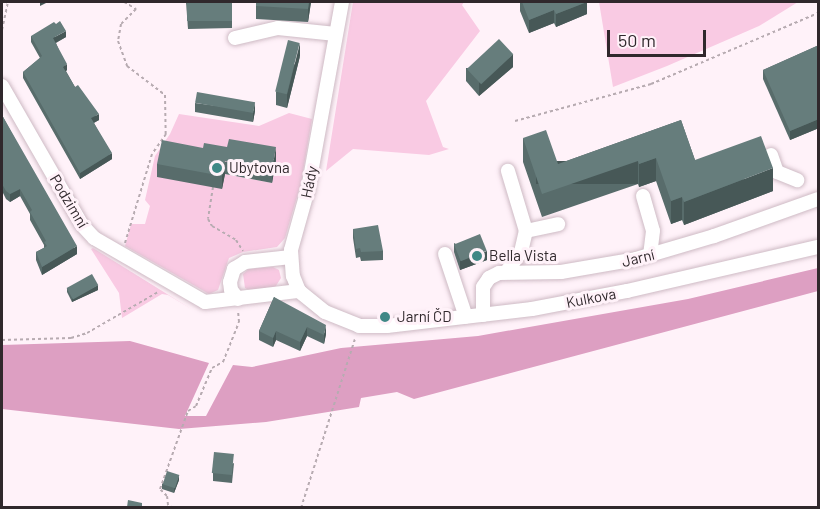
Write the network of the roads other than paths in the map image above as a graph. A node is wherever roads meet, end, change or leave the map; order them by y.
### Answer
1 (342, 2) edge
2 (336, 34) junction
3 (235, 38) dead end
4 (2, 86) edge
5 (771, 155) edge
6 (508, 171) dead end
7 (797, 180) dead end
8 (643, 196) dead end
9 (819, 199) edge
10 (558, 225) dead end
11 (526, 231) junction
12 (819, 246) edge
13 (445, 254) dead end
14 (650, 255) junction
15 (291, 257) junction
16 (507, 272) junction
17 (299, 291) junction
18 (238, 299) junction
19 (483, 315) junction
20 (466, 317) junction

1 - 2 street, Hády
2 - 3 street
2 - 15 street, Hády
4 - 18 street, Podzimní
5 - 7 street
6 - 11 street
8 - 14 street
9 - 14 street, Jarní
10 - 11 street
11 - 16 street
12 - 19 street, Kulkova
13 - 20 street
14 - 16 street, Jarní
15 - 17 street, Hády
15 - 18 street
16 - 19 street
17 - 18 street, Podzimní
17 - 20 street, Kulkova
19 - 20 street, Kulkova

